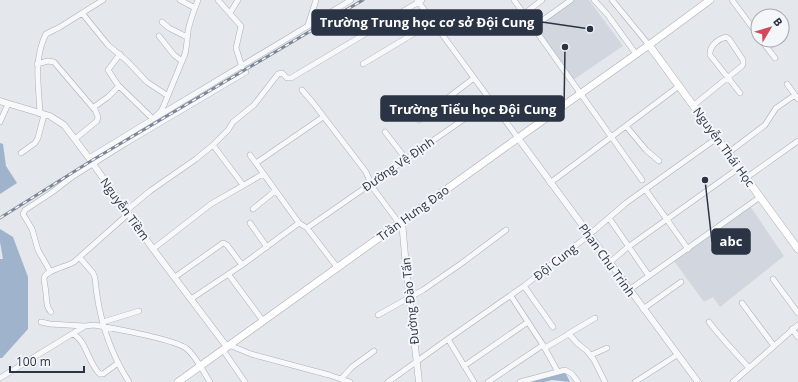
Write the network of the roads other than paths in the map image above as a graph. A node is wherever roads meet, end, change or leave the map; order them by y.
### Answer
1 (103, 0) edge
2 (180, 0) edge
3 (198, 0) edge
4 (218, 0) edge
5 (238, 0) edge
6 (316, 0) edge
7 (350, 0) edge
8 (514, 0) edge
9 (542, 0) edge
10 (571, 0) edge
11 (594, 0) edge
12 (612, 0) edge
13 (710, 0) edge
14 (732, 0) edge
15 (419, 1) edge
16 (704, 3) edge
17 (195, 8) junction
18 (82, 13) junction
19 (230, 13) junction
20 (524, 14) junction
21 (162, 22) dead end
22 (433, 22) junction
23 (750, 24) edge
24 (308, 25) junction
25 (533, 27) junction
26 (159, 36) dead end
27 (187, 37) junction
28 (649, 45) junction
29 (767, 48) edge
30 (120, 54) junction
31 (636, 54) junction
32 (775, 58) dead end
33 (182, 61) junction
34 (37, 64) junction
35 (363, 64) dead end
36 (242, 67) junction
37 (246, 72) dead end
38 (474, 78) junction
39 (728, 78) junction
40 (787, 84) dead end
41 (118, 85) junction
42 (680, 86) junction
43 (302, 90) dead end
44 (581, 93) junction
45 (740, 93) dead end
46 (168, 96) junction
47 (797, 97) edge
48 (0, 101) edge
49 (490, 101) junction
50 (8, 104) junction
51 (694, 105) junction
52 (94, 108) junction
53 (42, 114) junction
54 (323, 117) junction
55 (153, 119) junction
56 (419, 120) dead end
57 (0, 122) edge
58 (626, 126) junction
59 (385, 132) dead end
60 (612, 137) junction
61 (518, 138) junction
62 (717, 138) junction
63 (74, 139) junction
64 (798, 141) edge
65 (213, 145) junction
66 (21, 153) dead end
67 (728, 153) junction
68 (250, 155) dead end
69 (406, 159) junction
70 (91, 161) junction
71 (658, 161) dead end
72 (256, 163) junction
73 (739, 168) junction
74 (263, 174) junction
75 (746, 178) junction
76 (642, 180) dead end
77 (372, 183) junction
78 (550, 183) junction
79 (243, 185) junction
80 (645, 189) junction
81 (275, 191) junction
82 (760, 197) junction
83 (253, 209) dead end
84 (127, 212) junction
85 (609, 218) junction
86 (667, 219) junction
87 (400, 222) junction
88 (250, 223) dead end
89 (299, 223) junction
90 (307, 228) junction
91 (506, 230) dead end
92 (589, 235) junction
93 (267, 247) junction
94 (628, 247) junction
95 (153, 249) junction
96 (688, 249) junction
97 (798, 249) edge
98 (80, 258) junction
99 (609, 263) junction
100 (242, 265) junction
101 (337, 267) junction
102 (50, 271) junction
103 (229, 275) junction
104 (649, 276) junction
105 (175, 277) junction
106 (773, 279) dead end
107 (681, 282) dead end
108 (524, 286) junction
109 (629, 290) junction
110 (511, 296) junction
111 (409, 298) junction
112 (191, 299) junction
113 (742, 303) dead end
114 (643, 308) junction
115 (139, 311) dead end
116 (51, 312) dead end
117 (798, 313) edge
118 (378, 315) dead end
119 (595, 318) dead end
120 (264, 321) junction
121 (41, 322) dead end
122 (528, 322) junction
123 (708, 322) dead end
124 (104, 325) junction
125 (798, 325) edge
126 (85, 326) junction
127 (553, 327) dead end
128 (792, 329) junction
129 (73, 334) junction
130 (568, 334) junction
131 (798, 337) edge
132 (448, 339) junction
133 (774, 346) junction
134 (227, 347) junction
135 (544, 347) junction
136 (607, 348) dead end
137 (374, 350) dead end
138 (591, 355) junction
139 (677, 355) junction
140 (416, 362) junction
141 (118, 363) junction
142 (464, 366) junction
143 (200, 367) junction
144 (749, 368) junction
145 (558, 372) junction
146 (0, 378) edge
147 (341, 378) junction
148 (696, 381) edge
149 (128, 382) edge
150 (178, 382) edge
151 (210, 382) edge
152 (245, 382) edge
153 (350, 382) edge
154 (388, 382) edge
155 (419, 382) edge
156 (474, 382) edge
157 (488, 382) edge
158 (520, 382) edge
159 (578, 382) edge
160 (605, 382) edge
161 (635, 382) edge
162 (733, 382) edge

1 - 18 street
2 - 17 street
3 - 17 street
4 - 19 street
5 - 19 street
6 - 24 street
7 - 24 street
8 - 20 street
9 - 20 street
10 - 25 street
11 - 31 street
12 - 28 street
13 - 16 main road, Trần Hưng Đạo
14 - 23 street
15 - 22 street
15 - 65 street
16 - 28 main road, Trần Hưng Đạo
17 - 27 street
18 - 30 street
18 - 34 street
19 - 36 street
20 - 25 street
21 - 27 street
22 - 35 street
22 - 38 street
24 - 36 street
25 - 44 street
26 - 33 street
27 - 33 street
28 - 31 main road, Trần Hưng Đạo
28 - 42 main road, Nguyễn Thái Học
29 - 32 street
30 - 41 street
30 - 46 street
31 - 44 main road, Trần Hưng Đạo
33 - 46 street
34 - 52 street
34 - 53 street
36 - 55 street
37 - 70 street
38 - 49 street
38 - 56 street
39 - 39 street
39 - 45 street
39 - 51 street
40 - 47 street
41 - 52 street
41 - 55 street
42 - 51 main road, Nguyễn Thái Học
42 - 58 street
43 - 54 street
44 - 60 street
44 - 61 main road, Trần Hưng Đạo
46 - 55 street
47 - 67 street
48 - 50 street, Nguyễn Tiềm
49 - 61 street
49 - 69 street, Đường Vệ Định
50 - 53 street, Nguyễn Tiềm
50 - 57 street
51 - 62 main road, Nguyễn Thái Học
52 - 63 street
53 - 63 street, Nguyễn Tiềm
53 - 66 street
54 - 72 street
54 - 77 street
55 - 70 street
58 - 60 street
58 - 71 street
59 - 69 street
60 - 76 street
60 - 78 street
61 - 78 street, Phan Chu Trinh
61 - 87 main road, Trần Hưng Đạo
62 - 67 main road, Nguyễn Thái Học
62 - 80 street, Đội Cung
63 - 70 street, Nguyễn Tiềm
64 - 75 street
65 - 79 street
65 - 84 street
67 - 73 main road, Nguyễn Thái Học
68 - 72 street
69 - 77 street, Đường Vệ Định
70 - 84 street, Nguyễn Tiềm
70 - 102 street
72 - 74 street
73 - 75 main road, Nguyễn Thái Học
73 - 86 street
74 - 79 street
74 - 81 street
75 - 82 main road, Nguyễn Thái Học
77 - 87 street
77 - 90 street, Đường Vệ Định
78 - 92 street, Phan Chu Trinh
79 - 95 street
80 - 85 street, Đội Cung
80 - 86 street
81 - 83 street
81 - 89 street
82 - 96 street
82 - 97 main road, Nguyễn Thái Học
84 - 95 street, Nguyễn Tiềm
84 - 98 street
85 - 92 street, Đội Cung
85 - 94 street
86 - 94 street
86 - 96 street
87 - 101 main road, Trần Hưng Đạo
87 - 111 street, Đường Đào Tấn
88 - 93 street
89 - 90 street
89 - 93 street
90 - 101 street
91 - 111 street
92 - 99 street, Phan Chu Trinh
92 - 108 street, Đội Cung
93 - 100 street
94 - 99 street
94 - 104 street
95 - 105 street, Nguyễn Tiềm
96 - 104 street
98 - 102 street
98 - 124 street
99 - 109 street, Phan Chu Trinh
100 - 103 street
100 - 105 street
101 - 120 main road, Trần Hưng Đạo
102 - 116 street
103 - 112 street
103 - 120 street
104 - 109 street
105 - 112 street, Nguyễn Tiềm
106 - 117 street
107 - 114 street
108 - 110 street, Đội Cung
108 - 127 street
109 - 114 street, Phan Chu Trinh
110 - 122 street
110 - 132 street, Đội Cung
111 - 118 street
111 - 140 street, Đường Đào Tấn
112 - 134 street, Nguyễn Tiềm
113 - 133 street
114 - 139 street, Phan Chu Trinh
115 - 124 street
119 - 130 street
120 - 134 main road, Trần Hưng Đạo
121 - 126 street
122 - 135 street
122 - 142 street
123 - 144 street
124 - 126 street
124 - 141 street
124 - 143 street
125 - 128 street
126 - 129 street
128 - 131 street
128 - 133 street
129 - 141 street
129 - 146 street
130 - 135 street
130 - 138 street
132 - 140 street, Đội Cung
132 - 142 street
133 - 144 street
134 - 143 main road, Trần Hưng Đạo
134 - 147 street
134 - 152 street
135 - 145 street
135 - 157 street
136 - 138 street
137 - 147 street
138 - 160 street
139 - 148 street, Phan Chu Trinh
139 - 161 street
140 - 154 street, Đội Cung
140 - 155 street, Đường Đào Tấn
141 - 149 street
142 - 156 street
143 - 150 main road, Trần Hưng Đạo
143 - 151 street
144 - 162 street
145 - 158 street
145 - 159 street
147 - 153 street

